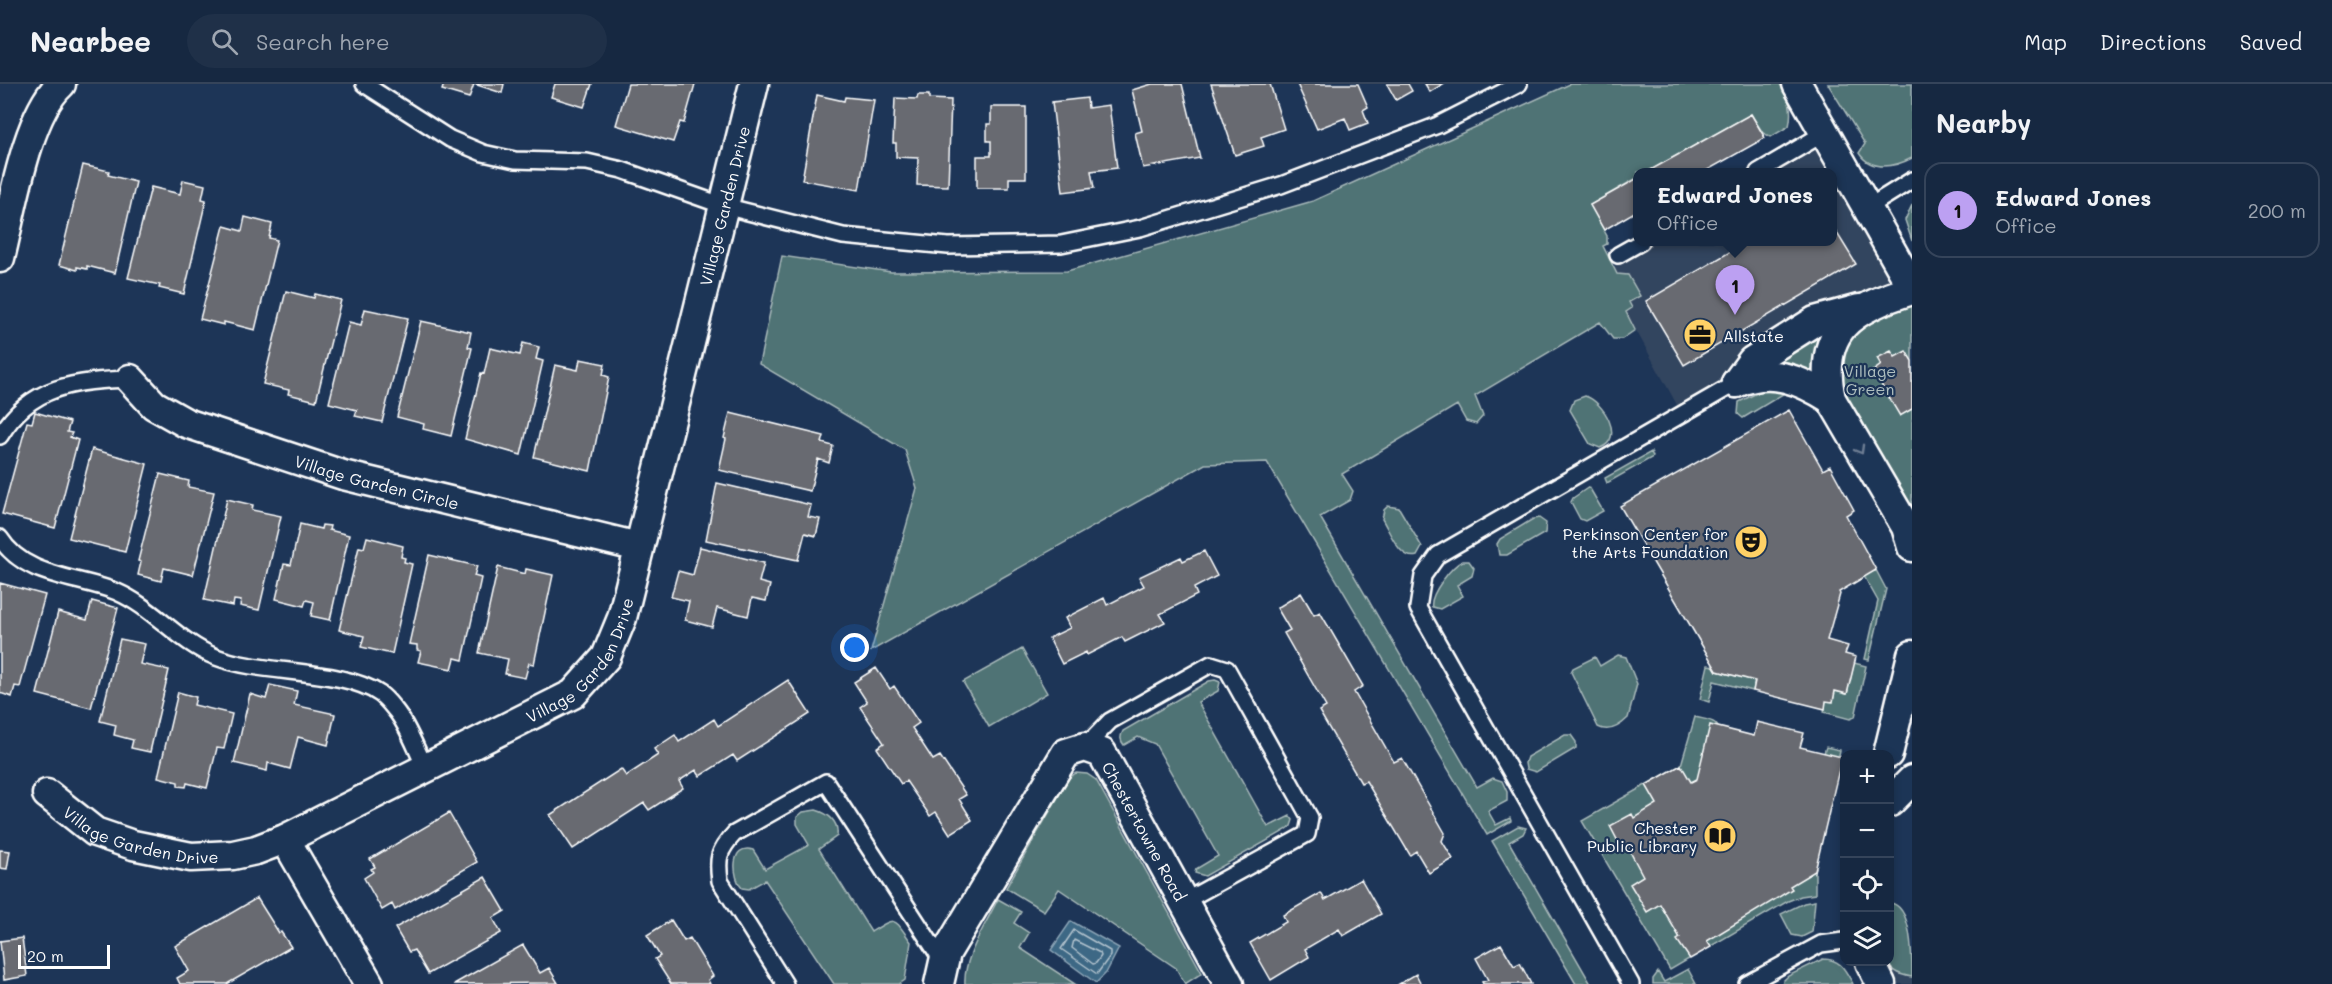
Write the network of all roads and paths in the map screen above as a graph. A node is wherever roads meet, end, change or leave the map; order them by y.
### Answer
1 (61, 84) edge
2 (364, 84) edge
3 (754, 84) edge
4 (1519, 84) edge
5 (1797, 84) edge
6 (1826, 132) junction
7 (1765, 168) edge
8 (1912, 180) edge
9 (724, 206) junction
10 (1867, 208) junction
11 (1634, 246) edge
12 (1618, 255) dead end
13 (0, 258) edge
14 (1912, 288) edge
15 (1867, 307) junction
16 (130, 379) joint
17 (1736, 383) junction
18 (1831, 399) junction
19 (0, 436) edge
20 (1910, 536) edge
21 (0, 538) edge
22 (639, 547) junction
23 (1912, 656) edge
24 (1084, 747) junction
25 (1889, 750) edge
26 (426, 767) junction
27 (1912, 780) edge
28 (47, 794) dead end
29 (1894, 798) edge
30 (285, 839) junction
31 (1183, 902) junction
32 (1840, 942) edge
33 (1872, 966) edge
34 (941, 973) edge
35 (369, 984) edge
36 (785, 984) edge
37 (1229, 984) edge
38 (1631, 984) edge
39 (1747, 984) edge
40 (1881, 984) edge

1 - 13 street
2 - 9 lane
3 - 9 street, Village Garden Drive
4 - 9 lane
5 - 6 street
6 - 7 lane
6 - 10 street
8 - 10 lane
9 - 22 street, Village Garden Drive
10 - 14 street
11 - 12 lane
14 - 15 street
15 - 17 street
15 - 18 street
16 - 19 lane
16 - 22 street, Village Garden Circle
17 - 18 street
17 - 38 lane
18 -> 20 street
21 - 26 lane
22 - 26 street, Village Garden Drive
23 - 25 street
24 - 31 street, Chestertowne Road
24 - 31 lane
24 - 34 street
26 - 30 street, Village Garden Drive
27 - 29 street
28 - 30 street, Village Garden Drive
30 - 35 street
31 - 37 street, Chestertowne Road
32 - 39 lane
33 - 40 street
34 - 36 lane

